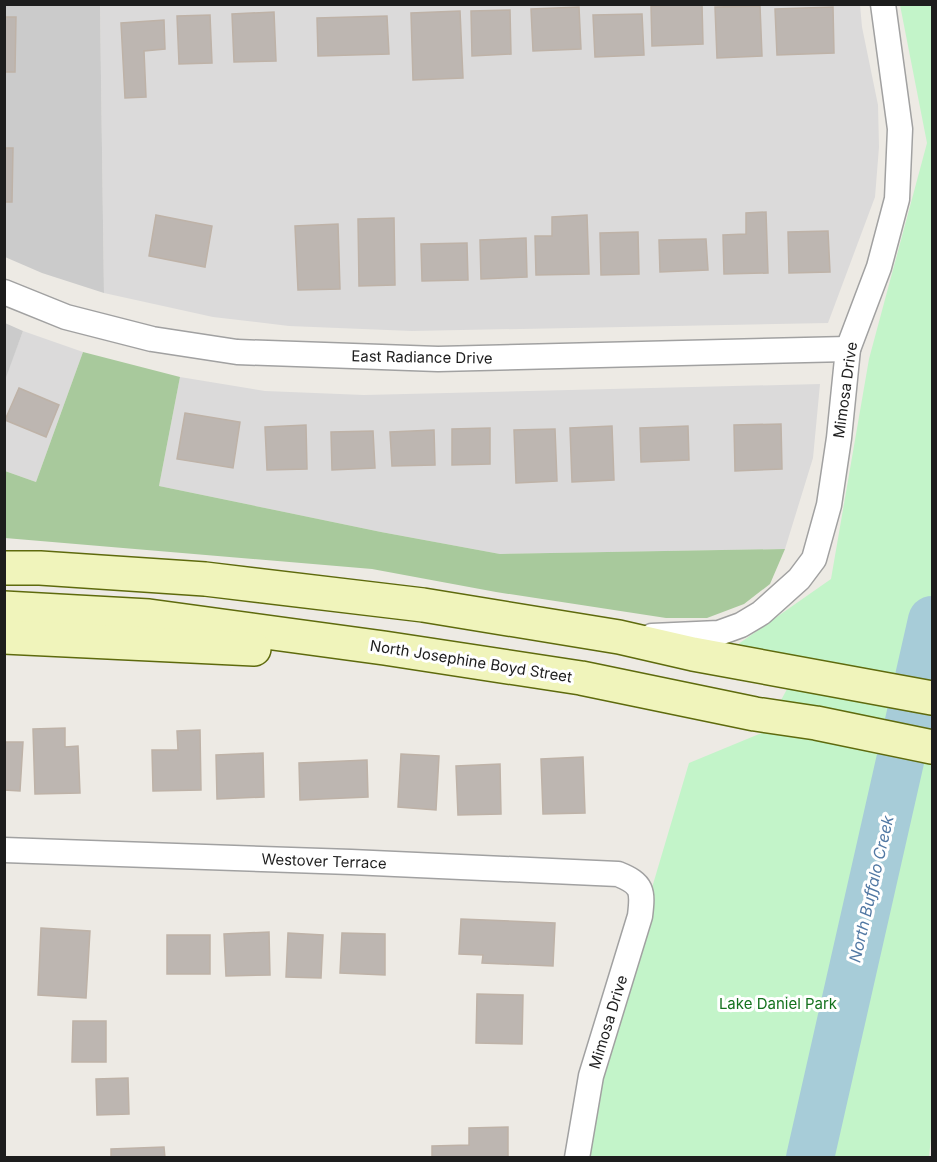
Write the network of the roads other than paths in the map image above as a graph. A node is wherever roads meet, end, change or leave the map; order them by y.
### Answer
1 (883, 4) edge
2 (4, 292) edge
3 (848, 349) junction
4 (4, 560) edge
5 (4, 568) edge
6 (40, 568) junction
7 (4, 609) edge
8 (4, 637) edge
9 (619, 637) junction
10 (384, 648) junction
11 (933, 698) edge
12 (933, 747) edge
13 (4, 850) edge
14 (639, 888) joint
15 (578, 1158) edge

1 - 3 street, Mimosa Drive
2 - 3 street, East Radiance Drive
3 - 9 street, Mimosa Drive
4 - 6 main road
5 - 6 main road
6 - 9 main road
7 - 10 main road, North Josephine Boyd Street
8 - 10 main road
9 - 11 main road
10 - 12 main road, North Josephine Boyd Street
13 - 14 street, Westover Terrace
14 - 15 street, Mimosa Drive

